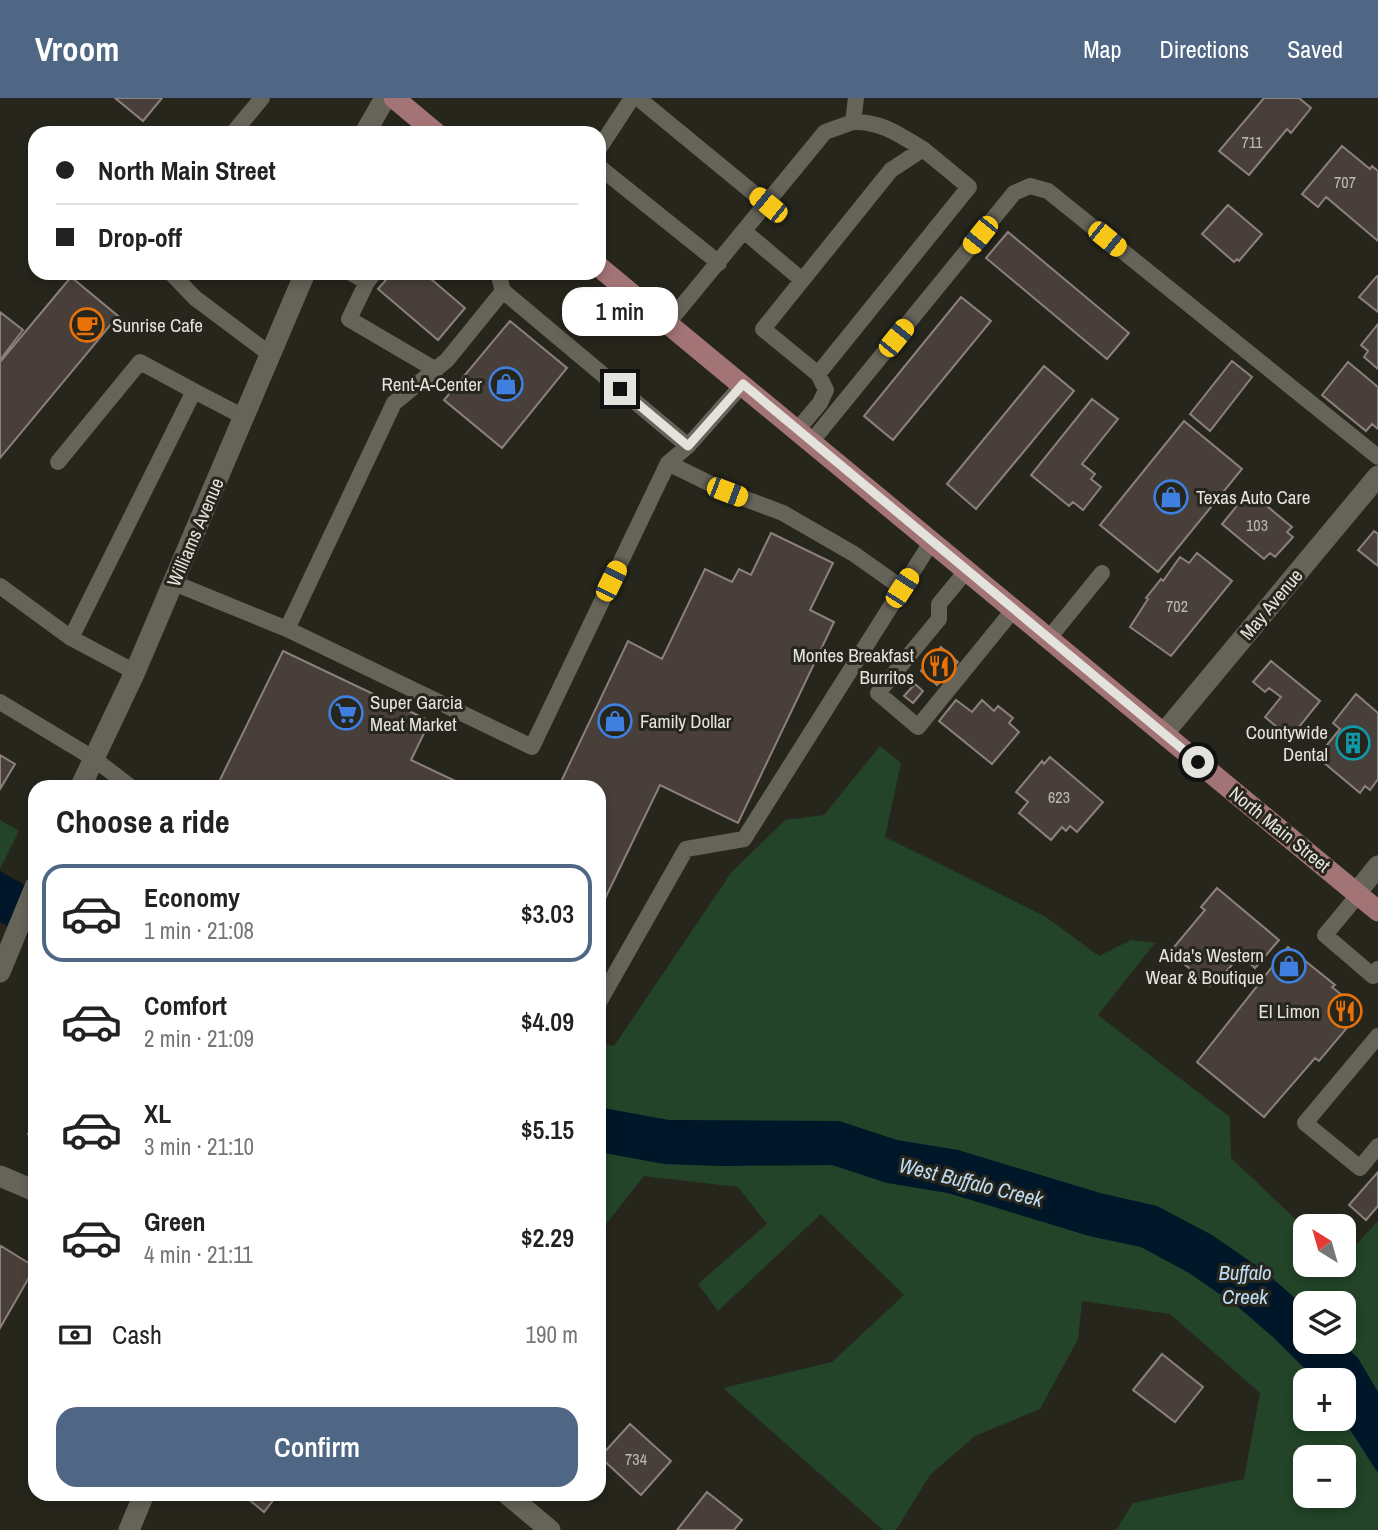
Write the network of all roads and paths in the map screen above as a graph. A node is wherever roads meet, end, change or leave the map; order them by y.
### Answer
1 (262, 98) edge
2 (385, 98) edge
3 (394, 98) edge
4 (632, 98) edge
5 (638, 98) edge
6 (856, 98) edge
7 (853, 122) junction
8 (239, 126) edge
9 (369, 126) edge
10 (428, 126) edge
11 (606, 138) edge
12 (923, 149) junction
13 (606, 172) edge
14 (768, 205) junction
15 (745, 232) junction
16 (719, 263) junction
17 (606, 272) edge
18 (178, 280) edge
19 (302, 280) edge
20 (370, 280) edge
21 (500, 280) edge
22 (802, 280) junction
23 (503, 291) junction
24 (668, 323) junction
25 (271, 355) junction
26 (436, 370) junction
27 (818, 374) junction
28 (743, 384) junction
29 (194, 391) junction
30 (244, 417) junction
31 (805, 435) junction
32 (688, 446) junction
33 (1378, 457) edge
34 (58, 463) dead end
35 (668, 463) junction
36 (1378, 476) edge
37 (932, 541) junction
38 (967, 570) junction
39 (1102, 573) dead end
40 (174, 583) junction
41 (0, 586) edge
42 (902, 588) junction
43 (1014, 609) junction
44 (287, 629) junction
45 (71, 638) junction
46 (1049, 638) junction
47 (135, 672) junction
48 (0, 702) edge
49 (1164, 733) junction
50 (93, 758) junction
51 (83, 780) edge
52 (122, 780) edge
53 (1378, 866) edge
54 (1358, 893) junction
55 (28, 904) edge
56 (1378, 911) edge
57 (0, 972) edge
58 (1376, 978) edge
59 (606, 990) edge
60 (1378, 1036) edge
61 (1378, 1146) edge
62 (0, 1176) edge
63 (28, 1188) edge
64 (141, 1501) edge
65 (515, 1501) edge
66 (129, 1530) edge
67 (550, 1530) edge

1 - 8 lane
2 - 9 street
3 - 10 main road
4 - 11 lane
5 - 14 lane
6 - 7 lane
7 - 12 lane
7 - 14 lane
12 - 22 lane
12 - 27 lane
13 - 16 lane
14 - 15 lane
15 - 16 lane
15 - 22 lane
16 - 24 lane
17 - 24 main road, North Main Street
18 - 25 lane
19 - 25 street, Williams Avenue
20 - 26 lane
21 - 23 lane
22 - 27 lane
23 - 26 lane
23 - 32 lane
24 - 28 main road, North Main Street
25 - 30 street, Williams Avenue
26 - 44 lane
27 - 31 lane
28 - 31 main road, North Main Street
28 - 32 lane
29 - 30 lane
29 - 34 lane
29 - 45 lane
30 - 40 street, Williams Avenue
31 - 33 lane
31 - 37 main road, North Main Street
32 - 35 lane
35 - 42 lane
35 - 44 lane
36 - 49 street, May Avenue
37 - 38 main road, North Main Street
37 - 42 lane
38 - 43 main road, North Main Street
38 - 43 lane
39 - 46 lane
40 - 44 lane
40 - 47 street, Williams Avenue
41 - 45 lane
42 - 59 lane
43 - 46 main road, North Main Street
45 - 47 lane
46 - 49 main road, North Main Street
47 - 50 street, Williams Avenue
48 - 50 lane
49 - 54 main road, North Main Street
50 - 51 street, Williams Avenue
50 - 52 lane
53 - 54 street
54 - 56 main road, North Main Street
54 - 58 lane
55 - 57 street
60 - 61 lane
62 - 63 street
64 - 66 street
65 - 67 street

